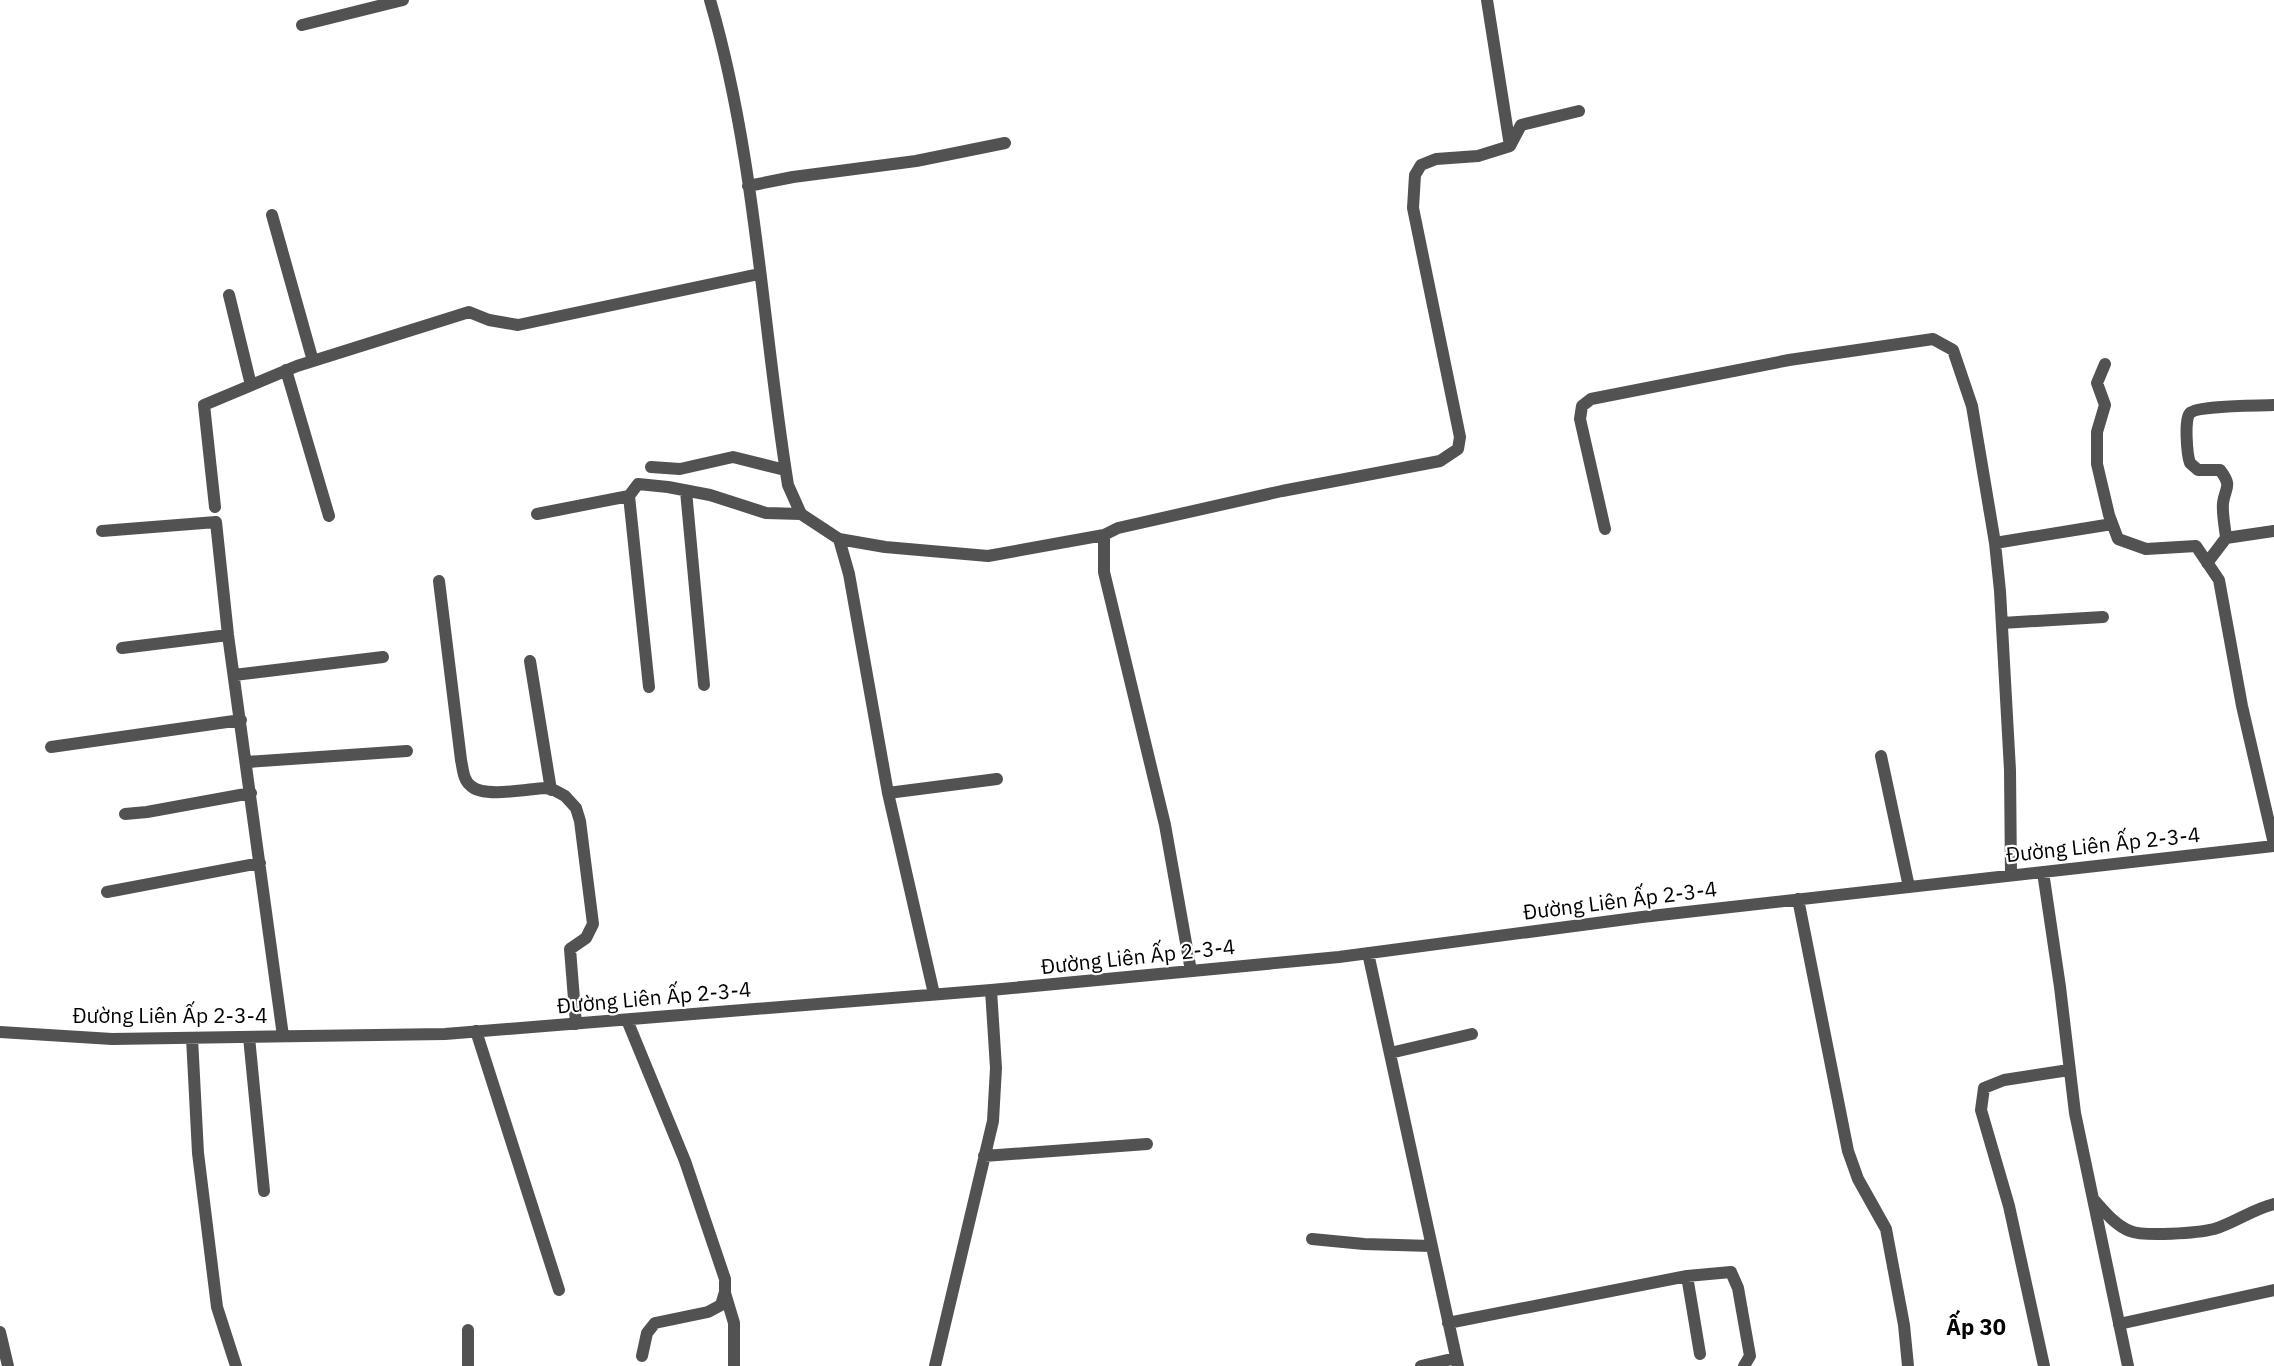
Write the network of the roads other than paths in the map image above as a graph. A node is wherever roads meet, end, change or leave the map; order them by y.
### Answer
1 (403, 0) edge
2 (710, 0) edge
3 (1487, 0) edge
4 (302, 25) dead end
5 (1579, 111) dead end
6 (1005, 143) dead end
7 (1510, 146) junction
8 (748, 186) junction
9 (272, 215) dead end
10 (759, 274) junction
11 (229, 296) dead end
12 (313, 361) junction
13 (2106, 364) dead end
14 (286, 370) junction
15 (251, 385) junction
16 (2274, 405) edge
17 (651, 467) dead end
18 (785, 470) junction
19 (686, 491) junction
20 (629, 496) junction
21 (215, 507) dead end
22 (537, 514) dead end
23 (801, 514) junction
24 (329, 516) dead end
25 (2112, 524) junction
26 (1605, 529) dead end
27 (102, 531) dead end
28 (2274, 531) edge
29 (1104, 535) junction
30 (839, 538) junction
31 (2226, 538) junction
32 (1995, 543) junction
33 (2207, 563) junction
34 (439, 581) dead end
35 (2103, 617) dead end
36 (2002, 623) junction
37 (228, 635) junction
38 (122, 648) dead end
39 (383, 657) dead end
40 (530, 661) dead end
41 (234, 675) junction
42 (704, 685) dead end
43 (649, 687) dead end
44 (240, 720) junction
45 (51, 747) dead end
46 (407, 751) dead end
47 (1881, 756) dead end
48 (247, 762) junction
49 (997, 779) dead end
50 (551, 790) junction
51 (251, 793) junction
52 (888, 793) junction
53 (125, 813) dead end
54 (2274, 845) edge
55 (260, 862) junction
56 (2043, 872) junction
57 (2011, 875) junction
58 (1909, 887) junction
59 (107, 891) dead end
60 (1798, 899) junction
61 (1368, 953) junction
62 (1191, 971) junction
63 (991, 990) junction
64 (934, 994) junction
65 (627, 1020) junction
66 (576, 1024) junction
67 (476, 1031) junction
68 (0, 1032) edge
69 (1472, 1034) dead end
70 (283, 1036) junction
71 (249, 1037) junction
72 (192, 1038) junction
73 (1390, 1053) junction
74 (2070, 1070) junction
75 (1147, 1144) dead end
76 (984, 1156) junction
77 (264, 1191) dead end
78 (2093, 1198) junction
79 (2274, 1204) edge
80 (1312, 1239) dead end
81 (1431, 1246) junction
82 (1687, 1276) junction
83 (558, 1290) dead end
84 (2274, 1290) edge
85 (725, 1292) junction
86 (1448, 1323) junction
87 (2119, 1324) junction
88 (468, 1330) dead end
89 (0, 1332) edge
90 (1700, 1354) dead end
91 (642, 1356) dead end
92 (1457, 1362) edge
93 (8, 1366) edge
94 (236, 1366) edge
95 (468, 1366) edge
96 (734, 1366) edge
97 (935, 1366) edge
98 (1421, 1366) edge
99 (1744, 1366) edge
100 (1908, 1366) edge
101 (2044, 1366) edge
102 (2128, 1366) edge

1 - 4 street
2 - 8 street
3 - 7 street
5 - 7 street
6 - 8 street
7 - 29 street
8 - 10 street
9 - 12 street
10 - 12 street
10 - 18 street
11 - 15 street
12 - 14 street
13 - 25 street
14 - 15 street
14 - 24 street
15 - 21 street
16 - 31 street
17 - 18 street
18 - 23 street
19 - 20 street
19 - 23 street
19 - 42 street
20 - 22 street
20 - 43 street
23 - 30 street
25 - 32 street
25 - 33 street
26 - 32 street
27 - 37 street
28 - 31 street
29 - 30 street
29 - 62 street
30 - 52 street
31 - 33 street
32 - 36 street
33 - 54 street
34 - 50 street
35 - 36 street
36 - 57 street
37 - 38 street
37 - 41 street
39 - 41 street
40 - 50 street
41 - 44 street
44 - 45 street
44 - 48 street
46 - 48 street
47 - 58 street
48 - 51 street
49 - 52 street
50 - 66 street
51 - 53 street
51 - 55 street
52 - 64 street
54 - 56 street, Đường Liên Ấp 2-3-4
55 - 59 street
55 - 70 street
56 - 57 street, Đường Liên Ấp 2-3-4
56 - 74 street
57 - 58 street, Đường Liên Ấp 2-3-4
58 - 60 street, Đường Liên Ấp 2-3-4
60 - 61 street, Đường Liên Ấp 2-3-4
60 - 100 street
61 - 62 street, Đường Liên Ấp 2-3-4
61 - 73 street
62 - 63 street, Đường Liên Ấp 2-3-4
63 - 64 street, Đường Liên Ấp 2-3-4
63 - 76 street
64 - 65 street, Đường Liên Ấp 2-3-4
65 - 66 street, Đường Liên Ấp 2-3-4
65 - 85 street
66 - 67 street, Đường Liên Ấp 2-3-4
67 - 70 street, Đường Liên Ấp 2-3-4
67 - 83 street
68 - 72 street, Đường Liên Ấp 2-3-4
69 - 73 street
70 - 71 street, Đường Liên Ấp 2-3-4
71 - 72 street, Đường Liên Ấp 2-3-4
71 - 77 street
72 - 94 street
73 - 81 street
74 - 78 street
74 - 101 street
75 - 76 street
76 - 97 street
78 - 79 street
78 - 87 street
80 - 81 street
81 - 86 street
82 - 86 street
82 - 90 street
82 - 99 street
84 - 87 street
85 - 91 street
85 - 96 street
86 - 92 street
87 - 102 street
88 - 95 street
89 - 93 street
92 - 98 street

